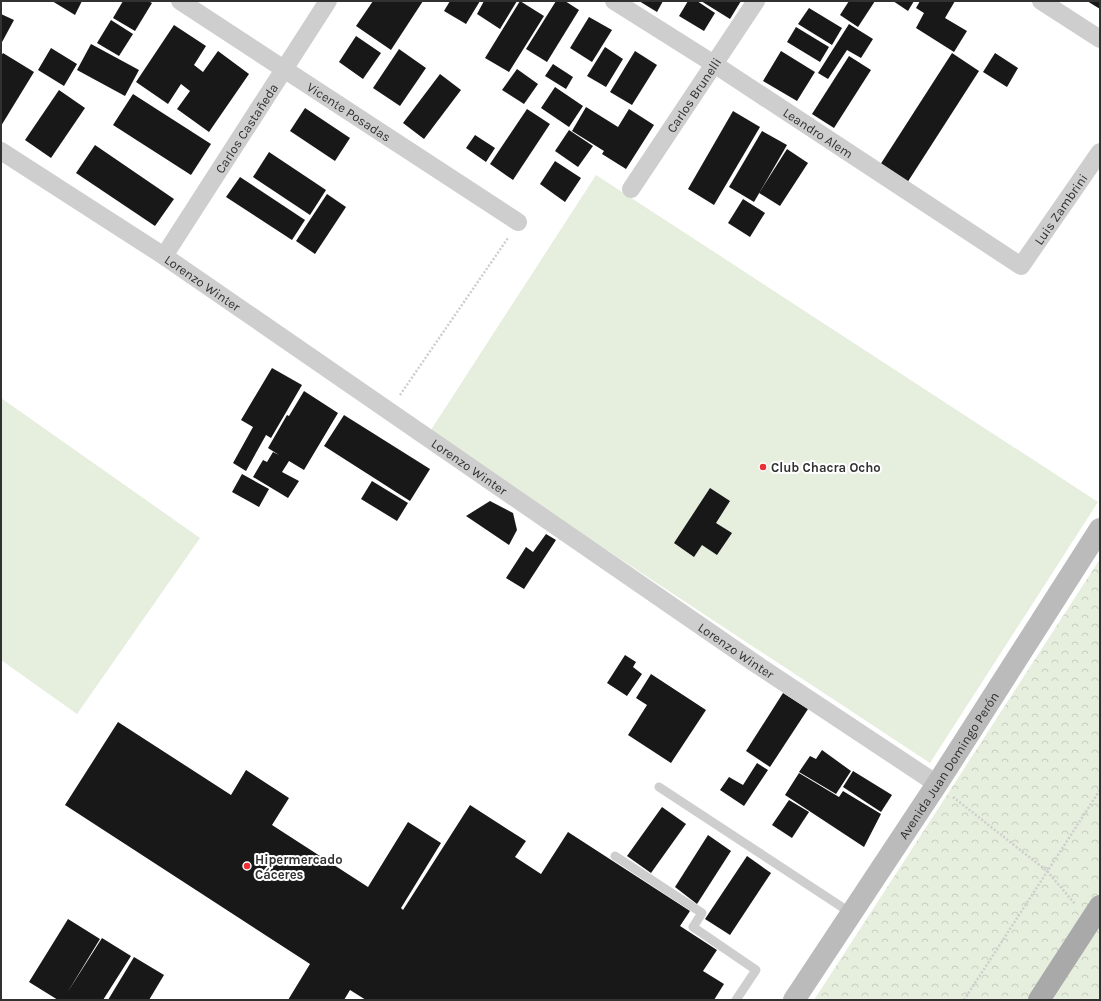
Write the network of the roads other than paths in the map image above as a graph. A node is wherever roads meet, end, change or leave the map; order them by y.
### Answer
1 (180, 1) edge
2 (328, 1) edge
3 (614, 1) edge
4 (756, 1) edge
5 (1041, 1) edge
6 (1100, 39) edge
7 (714, 64) junction
8 (284, 69) junction
9 (1, 151) edge
10 (1100, 152) edge
11 (631, 189) dead end
12 (518, 222) road end
13 (164, 256) junction
14 (1021, 266) joint
15 (1100, 530) edge
16 (937, 784) junction
17 (659, 787) dead end
18 (614, 856) dead end
19 (851, 913) junction
20 (1095, 913) edge
21 (741, 998) edge
22 (794, 1000) edge
23 (1038, 1000) edge

1 - 8 street, Vicente Posadas
2 - 8 street, Carlos Castañeda
3 - 7 street, Leandro Alem
4 - 7 street, Carlos Brunelli
5 - 6 street
7 - 11 street, Carlos Brunelli
7 - 14 street, Leandro Alem
8 - 12 street, Vicente Posadas
8 - 13 street, Carlos Castañeda
9 - 13 street, Lorenzo Winter
10 - 14 street, Luis Zambrini
13 - 16 street, Lorenzo Winter
15 - 16 main road, Avenida Juan Domingo Perón
16 - 19 main road, Avenida Juan Domingo Perón
17 - 19 lane
18 - 21 lane
19 - 22 main road, Avenida Juan Domingo Perón
20 - 23 main road

